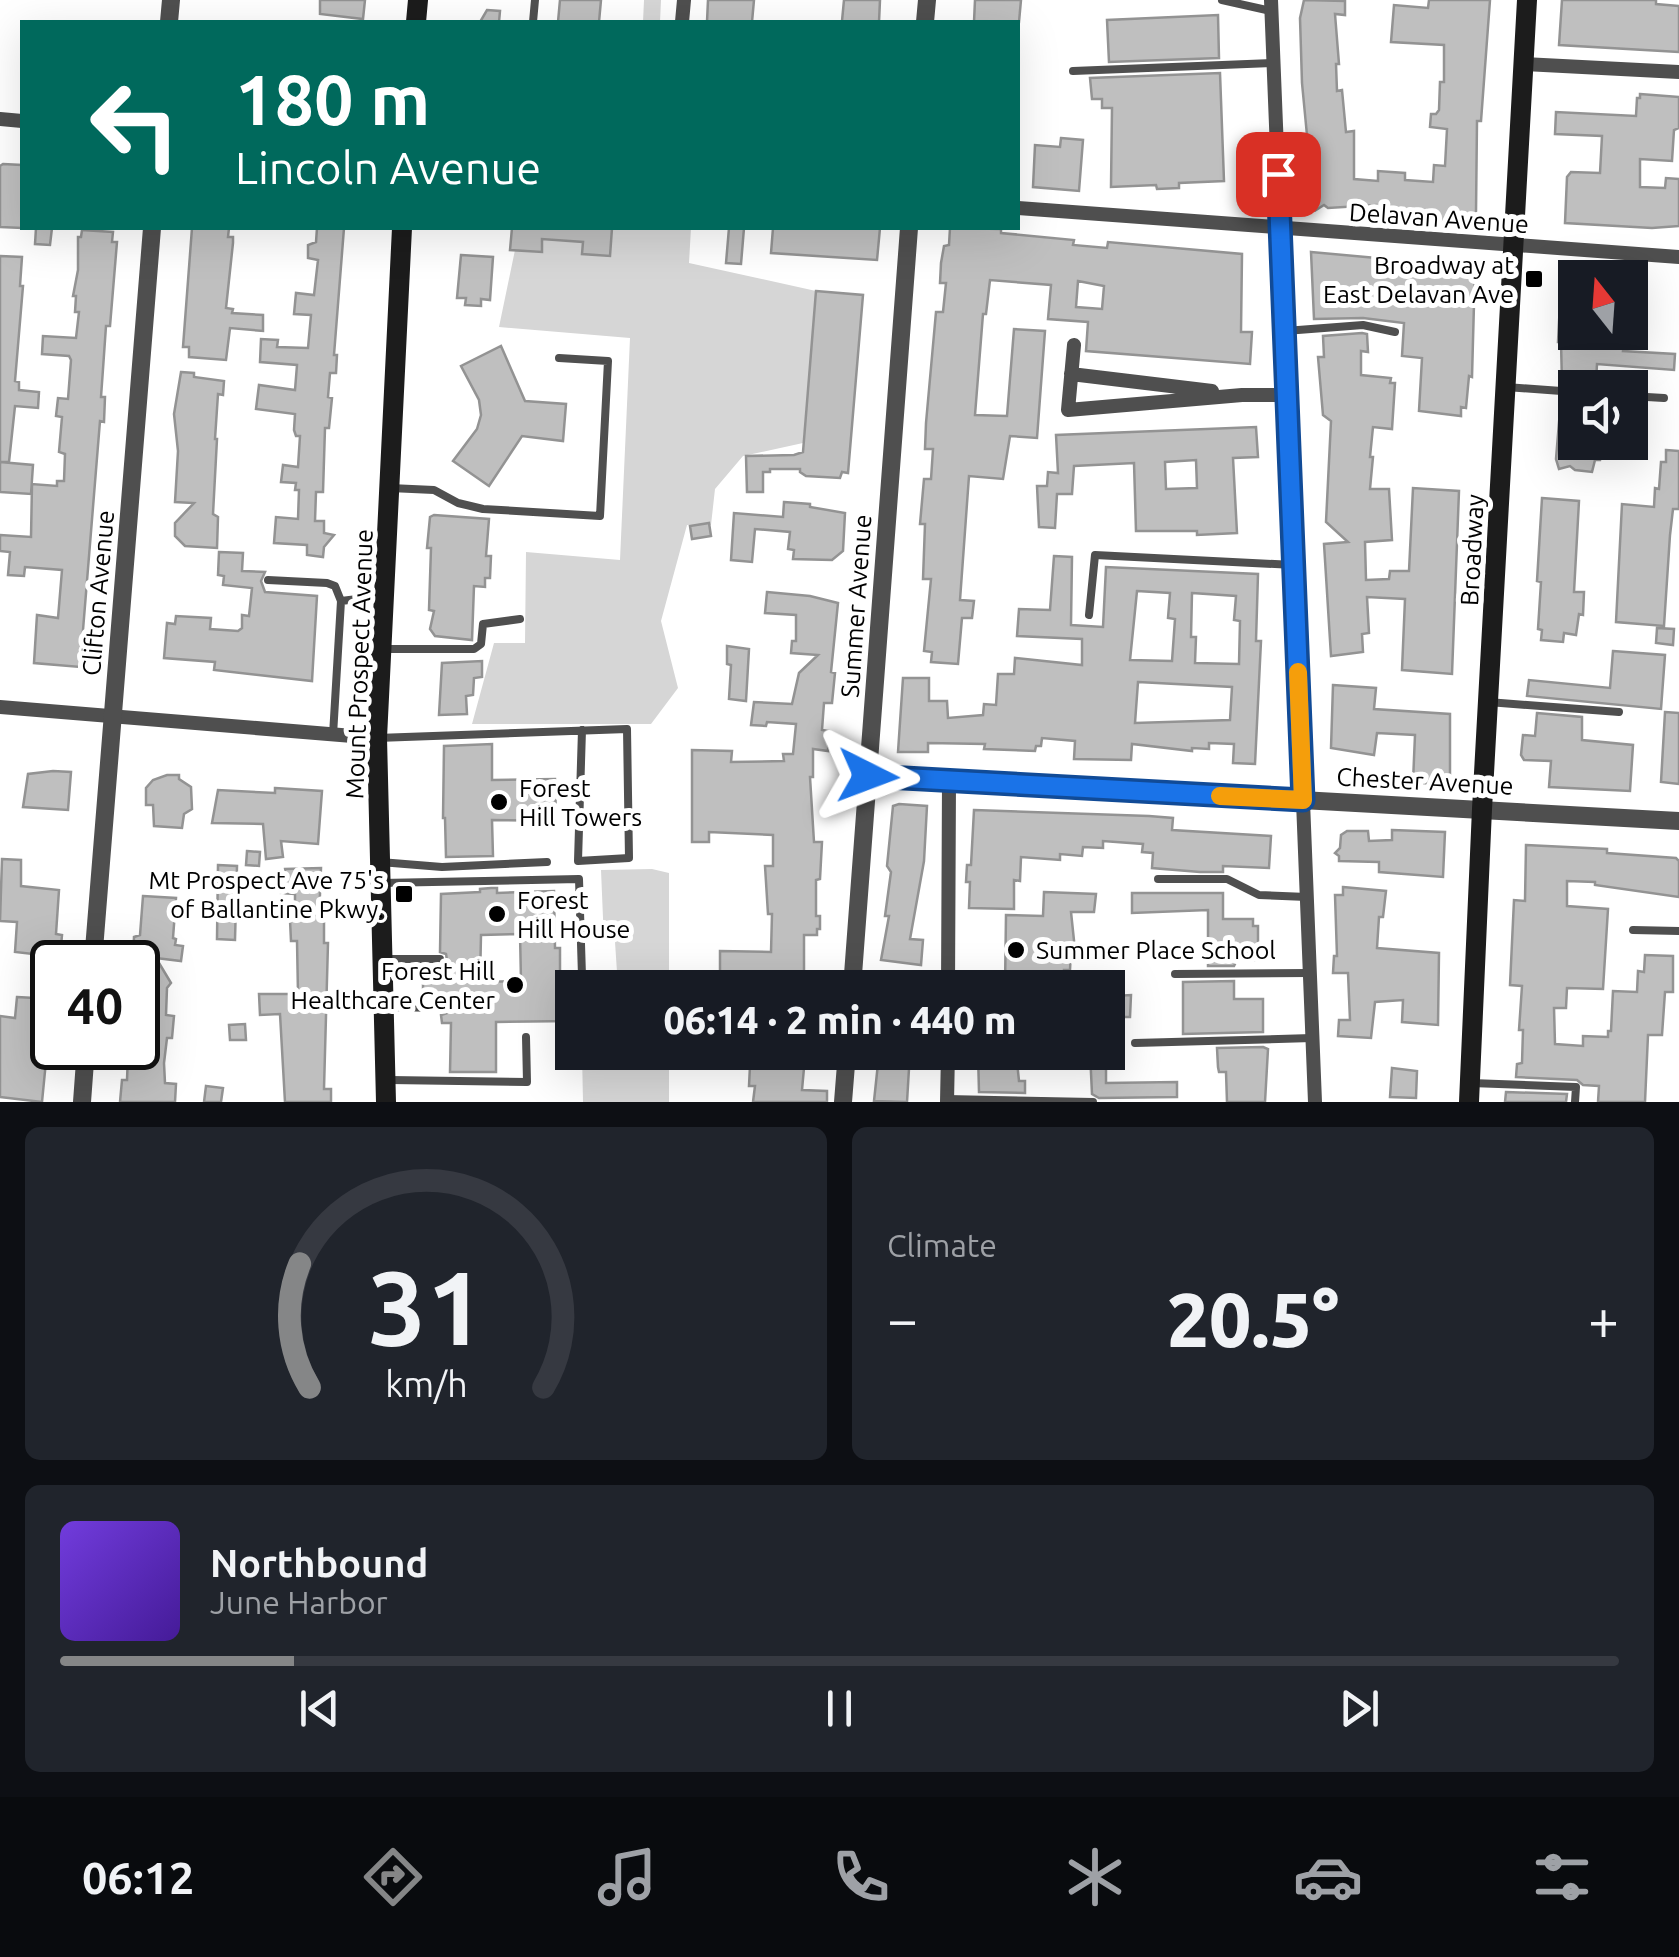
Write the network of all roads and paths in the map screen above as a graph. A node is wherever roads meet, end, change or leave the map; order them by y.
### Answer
1 (1222, 0) edge
2 (1527, 0) edge
3 (1272, 6) edge
4 (1274, 63) junction
5 (1523, 64) junction
6 (1073, 70) dead end
7 (1679, 72) edge
8 (1020, 208) edge
9 (152, 230) edge
10 (402, 230) edge
11 (909, 230) edge
12 (1281, 230) junction
13 (1514, 246) junction
14 (1679, 257) edge
15 (1285, 331) junction
16 (1395, 332) dead end
17 (1074, 345) dead end
18 (559, 358) dead end
19 (1071, 374) junction
20 (1506, 387) junction
21 (1558, 391) edge
22 (1242, 395) junction
23 (1287, 395) junction
24 (1648, 397) edge
25 (1664, 398) dead end
26 (390, 488) junction
27 (1294, 564) junction
28 (268, 580) dead end
29 (384, 596) junction
30 (340, 601) junction
31 (1089, 615) dead end
32 (520, 619) dead end
33 (382, 649) junction
34 (1488, 702) junction
35 (0, 708) edge
36 (1619, 712) dead end
37 (113, 717) junction
38 (582, 730) junction
39 (333, 734) junction
40 (378, 738) junction
41 (868, 776) junction
42 (950, 781) junction
43 (1303, 800) junction
44 (1482, 809) junction
45 (1679, 821) edge
46 (548, 862) dead end
47 (380, 873) junction
48 (1158, 879) dead end
49 (1307, 897) junction
50 (1633, 930) dead end
51 (1679, 930) edge
52 (95, 940) edge
53 (382, 959) junction
54 (440, 959) dead end
55 (582, 970) edge
56 (853, 970) edge
57 (948, 970) edge
58 (1310, 973) junction
59 (1175, 974) dead end
60 (384, 1007) junction
61 (441, 1008) dead end
62 (526, 1037) dead end
63 (1312, 1038) junction
64 (1135, 1043) dead end
65 (84, 1070) edge
66 (846, 1070) edge
67 (948, 1070) edge
68 (385, 1080) junction
69 (1470, 1093) edge
70 (947, 1100) edge
71 (82, 1102) edge
72 (386, 1102) edge
73 (844, 1102) edge
74 (1093, 1102) edge
75 (1315, 1102) edge
76 (1576, 1102) edge

1 - 3 lane
2 - 5 main road, Broadway
3 - 4 street
4 - 6 lane
4 - 12 street
5 - 7 street
5 - 13 main road, Broadway
8 - 12 street, Delavan Avenue
9 - 37 street, Clifton Avenue
10 - 26 main road, Mount Prospect Avenue
11 - 41 street, Summer Avenue
12 - 13 street, Delavan Avenue
12 - 15 street
13 - 14 street, Delavan Avenue
13 - 20 main road, Broadway
15 - 16 lane
15 - 23 street
17 - 19 street
18 - 26 lane
19 - 22 street
19 - 22 street
20 - 21 lane
20 - 34 main road, Broadway
22 - 23 street
23 - 27 street
24 - 25 lane
26 - 29 main road, Mount Prospect Avenue
27 - 31 lane
27 - 43 street
28 - 30 lane
29 - 30 lane
29 - 33 main road, Mount Prospect Avenue
30 - 39 lane
32 - 33 lane
33 - 40 main road, Mount Prospect Avenue
34 - 36 lane
34 - 44 main road, Broadway
35 - 37 street
37 - 39 street
37 - 52 street, Clifton Avenue
38 - 38 lane
38 - 40 lane
39 - 40 street
40 - 47 main road, Mount Prospect Avenue
41 - 42 street, Chester Avenue
41 - 56 street, Summer Avenue
42 - 43 street, Chester Avenue
42 - 57 street
43 - 44 street, Chester Avenue
43 - 49 street
44 - 45 street, Chester Avenue
44 - 69 main road, Broadway
46 - 47 lane
47 - 53 main road, Mount Prospect Avenue
47 - 55 lane
48 - 49 lane
49 - 58 street
50 - 51 lane
53 - 54 lane
53 - 60 main road, Mount Prospect Avenue
58 - 59 lane
58 - 63 street
60 - 61 lane
60 - 68 main road, Mount Prospect Avenue
62 - 68 lane
63 - 64 lane
63 - 75 street
65 - 71 street
66 - 73 street
67 - 70 street
68 - 72 main road, Mount Prospect Avenue
69 - 76 lane
70 - 74 lane

